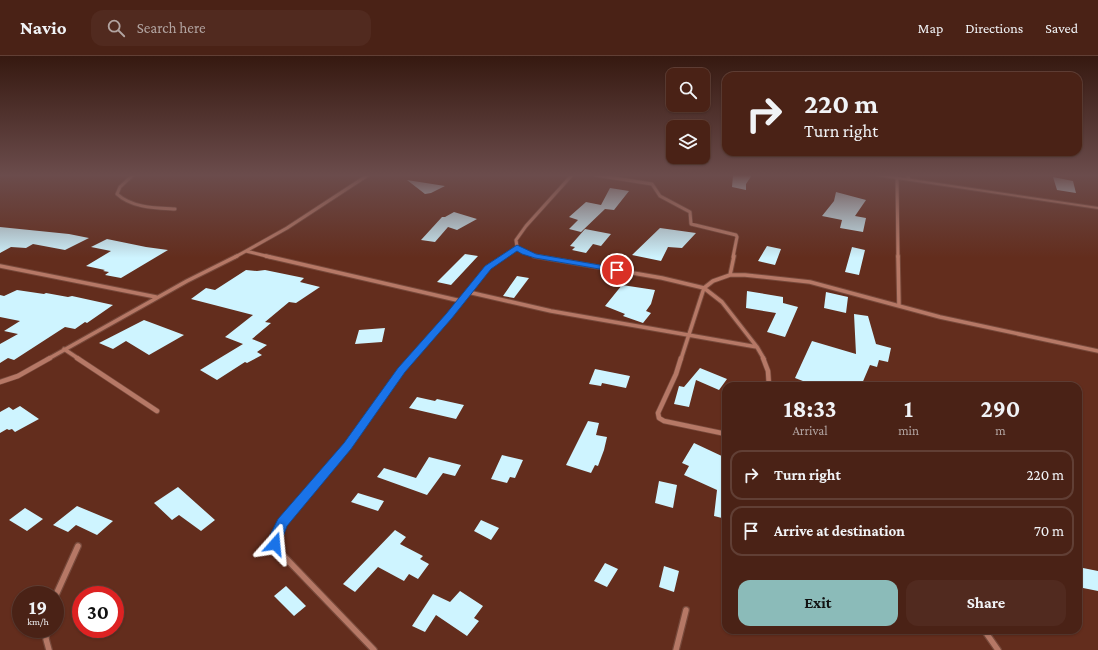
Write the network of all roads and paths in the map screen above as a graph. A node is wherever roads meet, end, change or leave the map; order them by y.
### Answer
1 (133, 203) edge
2 (326, 203) edge
3 (547, 203) edge
4 (673, 203) edge
5 (897, 203) edge
6 (1066, 203) edge
7 (1098, 208) edge
8 (175, 209) dead end
9 (517, 248) junction
10 (246, 251) junction
11 (0, 266) edge
12 (730, 275) junction
13 (704, 288) junction
14 (468, 292) junction
15 (157, 297) junction
16 (461, 301) junction
17 (899, 306) junction
18 (689, 334) junction
19 (757, 347) junction
20 (64, 349) junction
21 (1098, 352) edge
22 (769, 382) edge
23 (0, 383) edge
24 (157, 411) dead end
25 (722, 433) edge
26 (78, 546) dead end
27 (60, 586) edge
28 (686, 610) dead end
29 (987, 634) edge
30 (46, 638) edge
31 (49, 650) edge
32 (374, 650) edge
33 (676, 650) edge
34 (998, 650) edge

1 - 8 street
2 - 10 street
3 - 9 street
4 - 12 street
5 - 17 street
6 - 7 street
9 - 13 street
9 - 14 street
10 - 15 street
10 - 16 street
11 - 15 street
12 - 13 street
12 - 17 street
13 - 18 street
13 - 19 street
14 - 16 street
14 - 18 street
15 - 20 street
16 - 32 street
17 - 21 street
18 - 19 street
18 - 25 street
19 - 22 street
20 - 23 street
20 - 24 street
26 - 27 street
28 - 33 street
29 - 34 street
30 - 31 street

